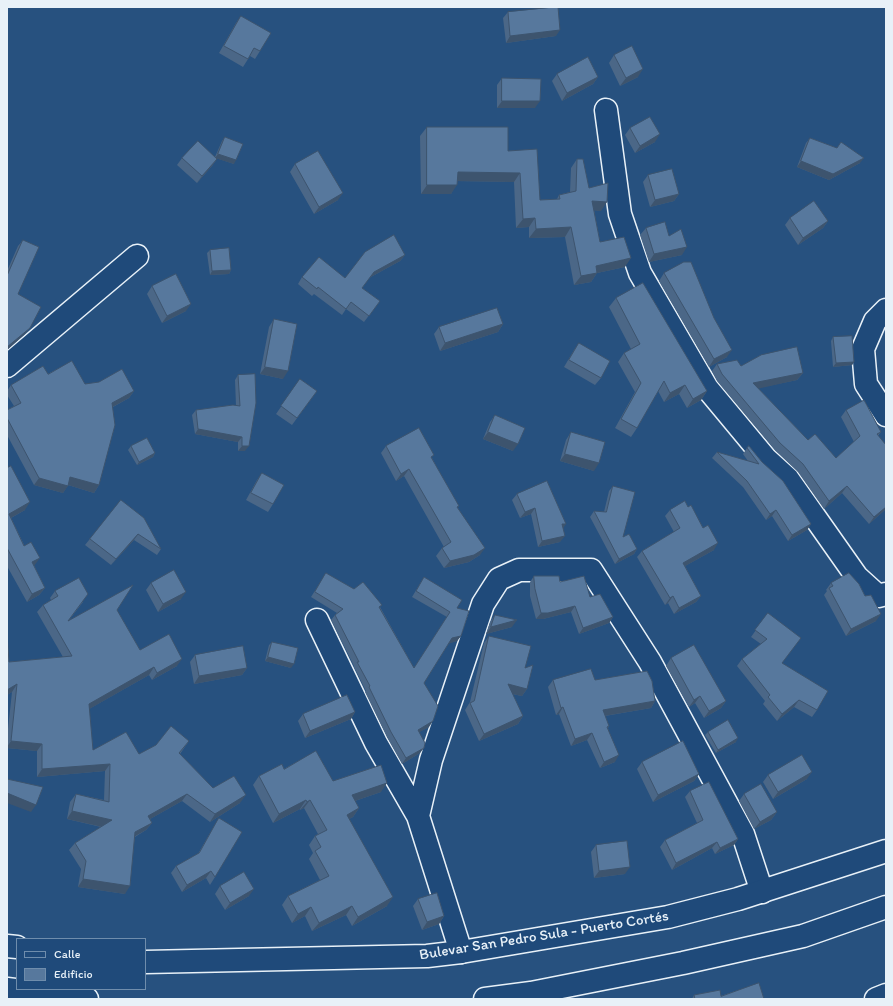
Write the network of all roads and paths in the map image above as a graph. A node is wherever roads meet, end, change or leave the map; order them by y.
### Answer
1 (606, 110) dead end
2 (137, 256) dead end
3 (886, 310) edge
4 (7, 366) edge
5 (886, 415) edge
6 (886, 594) edge
7 (317, 620) dead end
8 (418, 816) junction
9 (886, 851) edge
10 (762, 892) junction
11 (886, 907) edge
12 (461, 952) junction
13 (146, 962) edge
14 (7, 990) edge
15 (886, 995) edge
16 (87, 999) edge
17 (485, 999) edge
18 (876, 999) edge

1 - 6 main road
2 - 4 main road
3 - 5 main road
7 - 8 main road
8 - 10 main road
8 - 12 main road
9 - 10 main road, Bulevar San Pedro Sula - Puerto Cortés
10 - 12 main road, Bulevar San Pedro Sula - Puerto Cortés
11 - 17 main road
12 - 13 main road, Bulevar San Pedro Sula - Puerto Cortés
14 - 16 main road
15 - 18 main road

